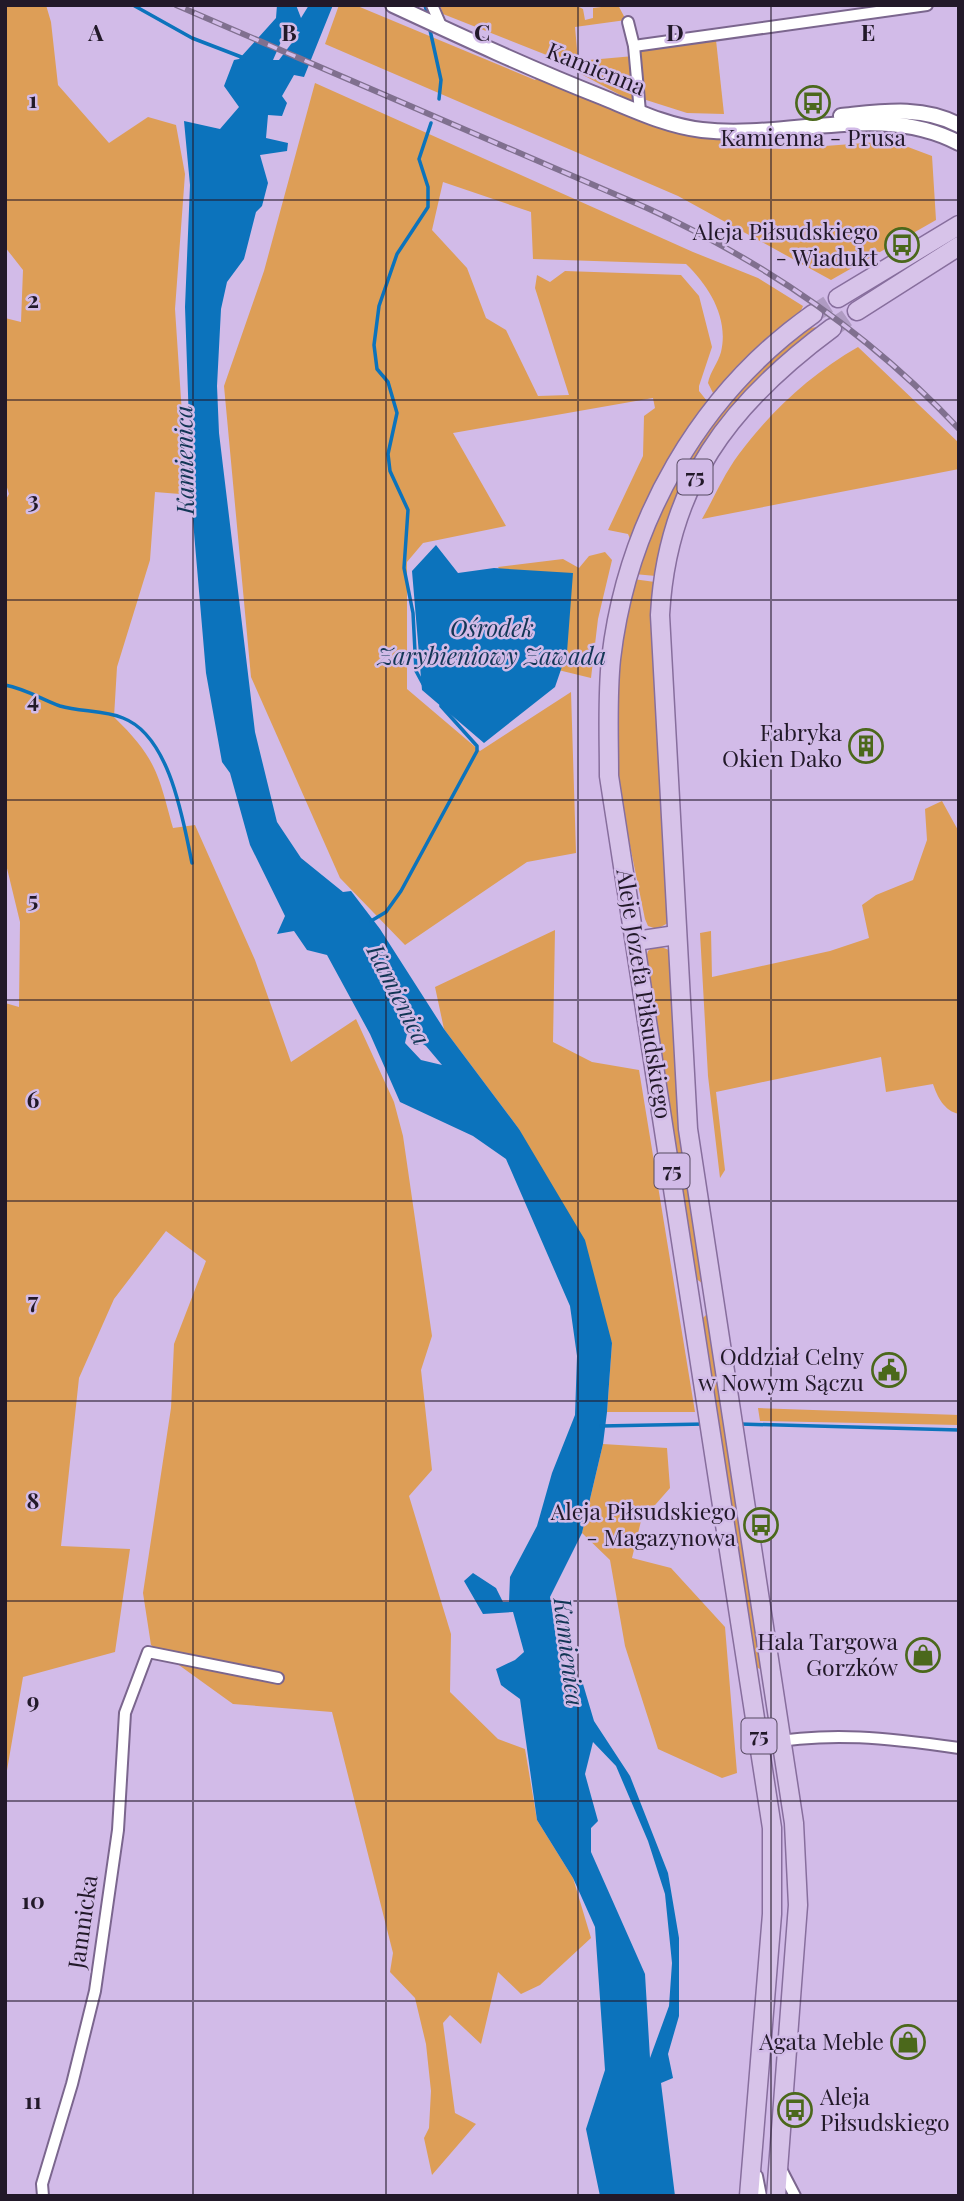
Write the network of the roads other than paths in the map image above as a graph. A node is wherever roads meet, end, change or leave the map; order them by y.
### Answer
1 (393, 5) edge
2 (432, 5) edge
3 (927, 5) edge
4 (628, 22) dead end
5 (442, 28) junction
6 (634, 46) junction
7 (640, 112) junction
8 (959, 124) edge
9 (792, 126) junction
10 (959, 143) edge
11 (959, 225) edge
12 (959, 246) edge
13 (838, 298) tunnel mouth
14 (857, 312) tunnel mouth
15 (813, 314) tunnel mouth
16 (832, 328) tunnel mouth
17 (676, 935) junction
18 (636, 941) junction
19 (278, 1678) dead end
20 (773, 1678) junction
21 (750, 1681) junction
22 (782, 1740) junction
23 (760, 1744) junction
24 (959, 1748) edge
25 (763, 2025) junction
26 (788, 2028) junction
27 (753, 2149) junction
28 (779, 2151) junction
29 (43, 2196) edge
30 (749, 2196) edge
31 (761, 2196) edge
32 (776, 2196) edge
33 (795, 2196) edge

1 - 5 street, Kamienna
2 - 5 street
3 - 6 street
4 - 6 street
5 - 7 street, Kamienna
6 - 7 street
7 - 9 street, Kamienna
8 - 9 street, Kamienna
9 - 10 street, Kamienna
11 - 13 main road
12 - 14 main road
15 - 18 main road, Aleje Józefa Piłsudskiego / 75
16 - 17 main road, Aleje Józefa Piłsudskiego / 75
17 - 18 main road
17 - 20 main road, Aleje Józefa Piłsudskiego / 75
18 - 21 main road, Aleje Józefa Piłsudskiego / 75
19 - 29 street, Jamnicka
20 - 21 main road
20 - 22 main road, Aleje Józefa Piłsudskiego / 75
21 - 23 main road, Aleje Józefa Piłsudskiego / 75
22 - 23 street
22 - 24 street
22 - 26 main road, Aleje Józefa Piłsudskiego / 75
23 - 25 main road, Aleje Józefa Piłsudskiego / 75
25 - 26 main road
25 - 27 main road, Aleje Józefa Piłsudskiego / 75
26 - 28 main road, Aleje Józefa Piłsudskiego / 75
27 - 30 main road, Aleje Józefa Piłsudskiego / 75
27 - 31 street
28 - 32 main road, Aleje Józefa Piłsudskiego / 75
28 - 33 street, Aleje Józefa Piłsudskiego

